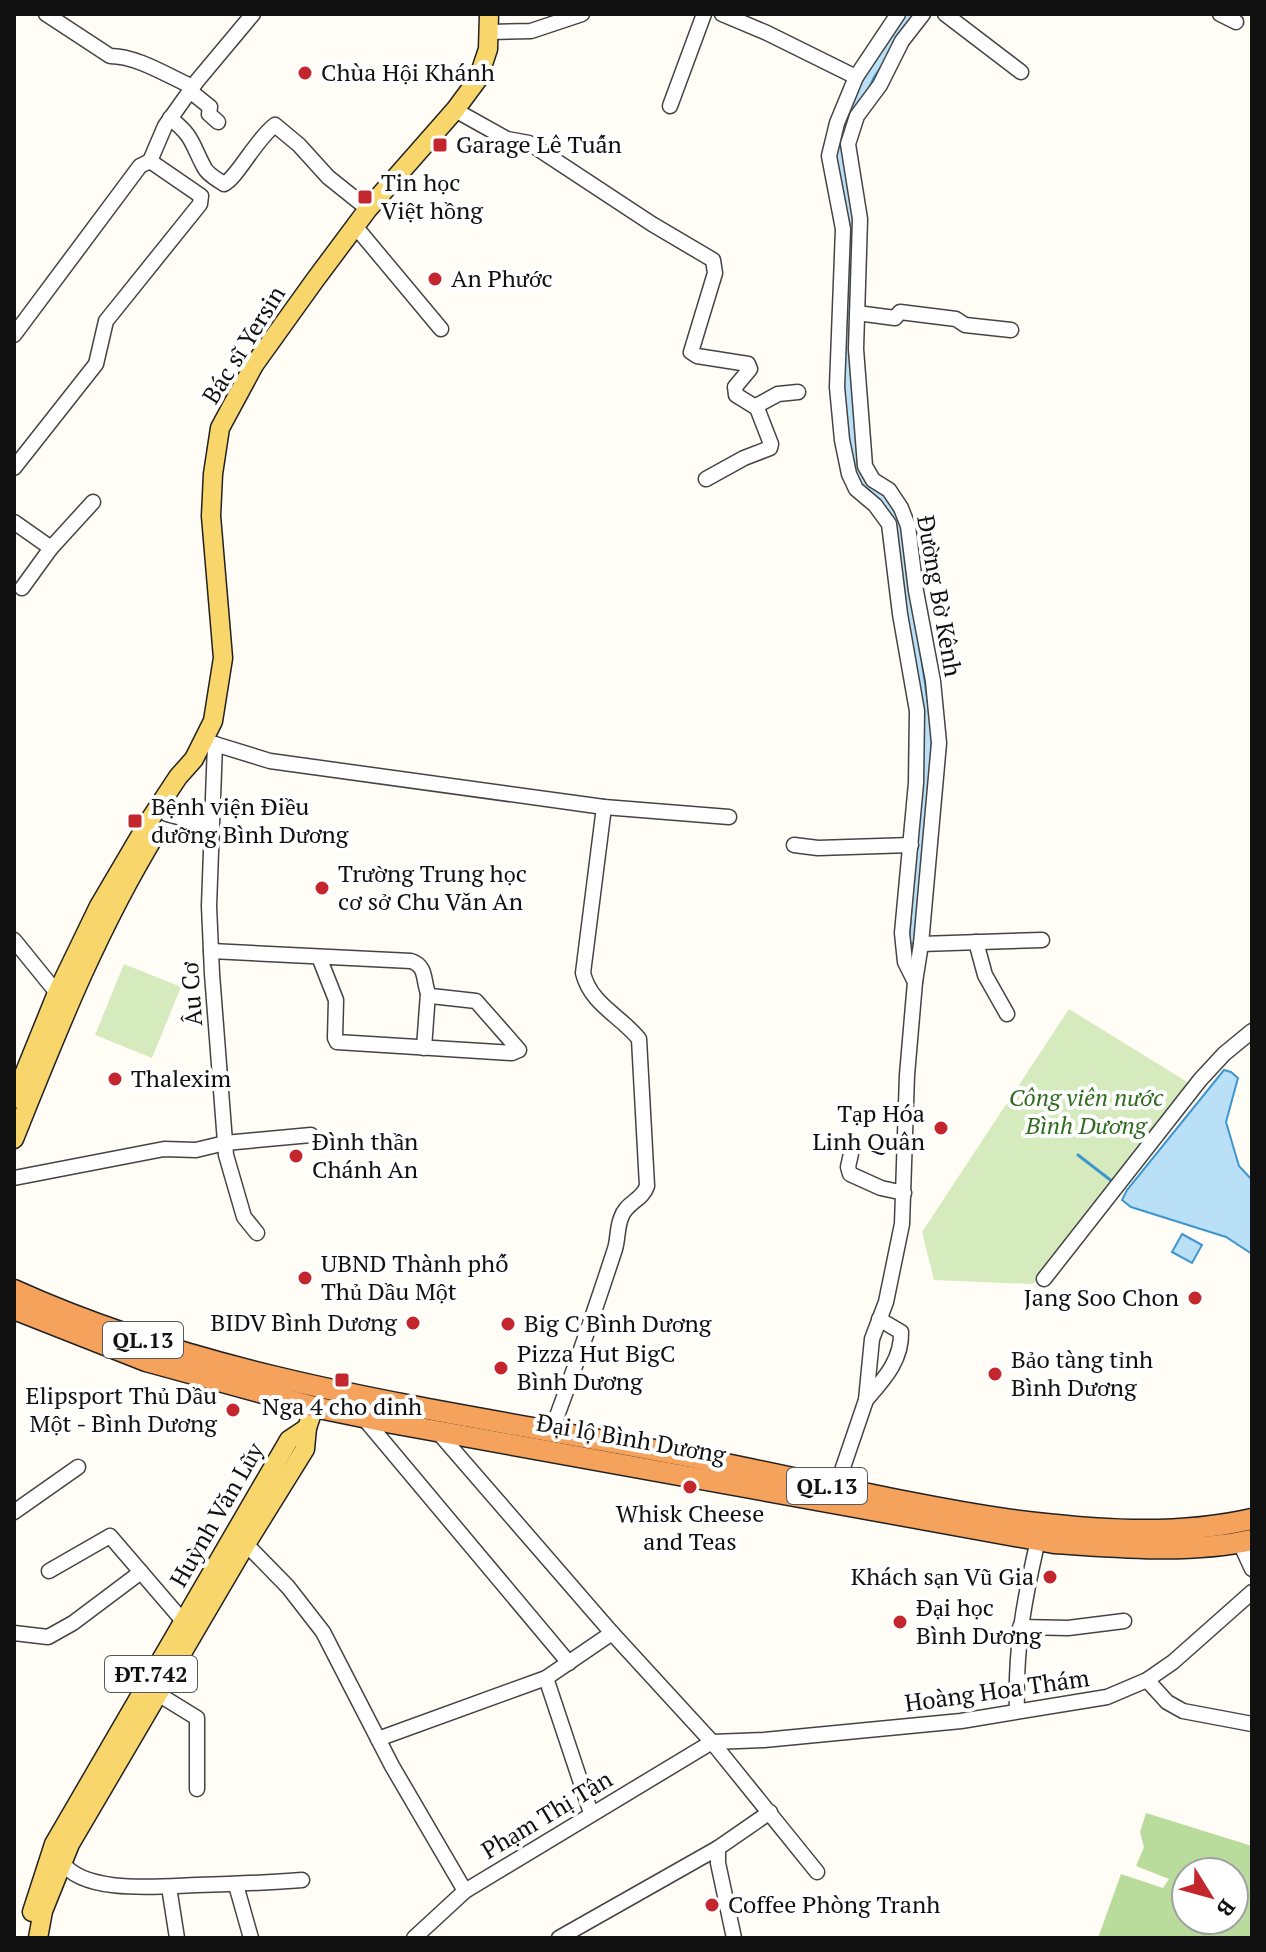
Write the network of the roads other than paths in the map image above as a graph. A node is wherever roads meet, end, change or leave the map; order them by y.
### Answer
1 (46, 14) edge
2 (253, 14) edge
3 (582, 14) edge
4 (704, 14) edge
5 (722, 14) edge
6 (898, 14) edge
7 (923, 14) edge
8 (945, 14) edge
9 (1220, 14) edge
10 (1236, 22) dead end
11 (489, 23) edge
12 (1021, 72) dead end
13 (859, 73) junction
14 (878, 84) junction
15 (192, 89) junction
16 (670, 106) dead end
17 (455, 110) junction
18 (170, 118) junction
19 (218, 122) dead end
20 (150, 161) junction
21 (368, 209) junction
22 (355, 226) junction
23 (857, 313) junction
24 (441, 329) dead end
25 (1011, 330) dead end
26 (14, 335) edge
27 (798, 392) dead end
28 (756, 406) junction
29 (14, 468) edge
30 (706, 479) dead end
31 (93, 502) dead end
32 (14, 522) edge
33 (51, 548) junction
34 (22, 588) dead end
35 (210, 743) junction
36 (194, 759) junction
37 (604, 807) junction
38 (167, 814) junction
39 (729, 817) dead end
40 (212, 826) junction
41 (794, 845) dead end
42 (911, 845) junction
43 (135, 856) junction
44 (1042, 940) dead end
45 (976, 942) junction
46 (921, 944) junction
47 (17, 948) edge
48 (211, 951) junction
49 (319, 957) junction
50 (915, 982) junction
51 (428, 993) junction
52 (64, 997) junction
53 (1007, 1014) dead end
54 (1252, 1031) edge
55 (424, 1048) junction
56 (36, 1066) junction
57 (14, 1099) edge
58 (311, 1135) dead end
59 (14, 1139) edge
60 (225, 1143) junction
61 (852, 1149) dead end
62 (14, 1178) edge
63 (904, 1193) junction
64 (257, 1233) dead end
65 (1044, 1279) dead end
66 (14, 1290) edge
67 (14, 1309) edge
68 (879, 1319) junction
69 (316, 1397) junction
70 (866, 1400) junction
71 (362, 1416) junction
72 (307, 1428) junction
73 (437, 1431) junction
74 (551, 1432) junction
75 (78, 1467) dead end
76 (836, 1488) junction
77 (14, 1512) edge
78 (1245, 1531) edge
79 (1038, 1540) junction
80 (246, 1544) junction
81 (1252, 1569) edge
82 (49, 1571) dead end
83 (141, 1572) junction
84 (1252, 1592) edge
85 (183, 1621) junction
86 (1124, 1621) dead end
87 (1020, 1627) junction
88 (14, 1633) edge
89 (612, 1633) junction
90 (569, 1663) junction
91 (546, 1678) junction
92 (1147, 1680) junction
93 (158, 1694) junction
94 (1017, 1711) junction
95 (1252, 1724) edge
96 (378, 1739) junction
97 (712, 1742) junction
98 (197, 1789) dead end
99 (770, 1812) junction
100 (591, 1813) junction
101 (718, 1848) junction
102 (62, 1862) junction
103 (817, 1872) dead end
104 (302, 1880) dead end
105 (236, 1885) junction
106 (169, 1887) junction
107 (465, 1891) junction
108 (37, 1936) edge
109 (177, 1938) edge
110 (251, 1938) edge
111 (414, 1938) edge
112 (559, 1938) edge
113 (734, 1938) edge

1 - 15 street
2 - 15 street
3 - 11 street
4 - 16 street
5 - 13 street
6 - 13 street
7 - 14 street, Đường Bờ Kênh
8 - 12 street
9 - 10 street
11 - 17 main road, Bác sĩ Yersin
13 - 14 street
13 - 42 street
14 - 23 street, Đường Bờ Kênh
15 - 18 street
15 - 19 street
17 - 21 main road, Bác sĩ Yersin
17 - 28 street
18 - 20 street
18 - 21 street
20 - 26 street
20 - 29 street
21 - 22 main road, Bác sĩ Yersin
22 - 24 street
22 - 35 main road, Bác sĩ Yersin
23 - 25 street
23 - 46 street, Đường Bờ Kênh
27 - 28 street
28 - 30 street
31 - 33 street
32 - 33 street
33 - 34 street
35 - 36 main road, Bác sĩ Yersin
35 - 37 street
35 - 40 street, Âu Cơ
36 - 38 main road, Bác sĩ Yersin
36 - 43 main road, Bác sĩ Yersin
37 - 39 street
37 - 74 street
38 - 40 street
38 - 43 main road, Bác sĩ Yersin
40 - 48 street, Âu Cơ
41 - 42 street
42 - 50 street
43 - 52 main road, Bác sĩ Yersin
44 - 45 street
45 - 46 street
45 - 53 street
46 - 50 street, Đường Bờ Kênh
47 - 52 street
48 - 49 street
48 - 60 street, Âu Cơ
49 - 51 street
49 - 55 street
50 - 63 street, Đường Bờ Kênh
51 - 55 street
51 - 55 street
52 - 56 main road, Bác sĩ Yersin
54 - 65 street
56 - 57 main road, Bác sĩ Yersin
56 - 59 main road, Bác sĩ Yersin
58 - 60 street
60 - 62 street
60 - 64 street, Âu Cơ
61 - 63 street
63 - 68 street, Đường Bờ Kênh
66 - 69 highway, Đại lộ Bình Dương / QL.13
67 - 69 highway, Đại lộ Bình Dương / QL.13
68 - 70 street, Đường Bờ Kênh
68 - 70 street
69 - 71 highway, Đại lộ Bình Dương / QL.13
69 - 72 main road, ĐT.742
69 - 74 highway, Đại lộ Bình Dương / QL.13
70 - 76 street
71 - 73 highway, Đại lộ Bình Dương / QL.13
71 - 90 street
72 - 80 main road, Huỳnh Văn Lũy / ĐT.742
72 - 85 main road, Huỳnh Văn Lũy / ĐT.742
73 - 79 highway, Đại lộ Bình Dương / QL.13
73 - 89 street
74 - 76 highway, Đại lộ Bình Dương / QL.13
75 - 77 street
76 - 78 highway, Đại lộ Bình Dương / QL.13
78 - 79 highway, Đại lộ Bình Dương / QL.13
78 - 81 street
79 - 87 street
80 - 93 main road, Huỳnh Văn Lũy / ĐT.742
80 - 96 street
82 - 83 street
83 - 85 street
83 - 88 street
84 - 92 street, Hoàng Hoa Thám
85 - 108 main road, Huỳnh Văn Lũy / ĐT.742
86 - 87 street
87 - 94 street
89 - 90 street
89 - 97 street
90 - 91 street
91 - 96 street
91 - 100 street
92 - 94 street, Hoàng Hoa Thám
92 - 95 street
93 - 98 street
93 - 102 main road, Huỳnh Văn Lũy / ĐT.742
94 - 97 street, Hoàng Hoa Thám
96 - 107 street
97 - 99 street
97 - 100 street, Phạm Thị Tân
99 - 101 street
99 - 103 street
100 - 107 street, Phạm Thị Tân
101 - 112 street
101 - 113 street
102 - 106 street
102 - 108 main road, Huỳnh Văn Lũy / ĐT.742
104 - 105 street
105 - 106 street
105 - 110 street
106 - 109 street
107 - 111 street, Phạm Thị Tân

